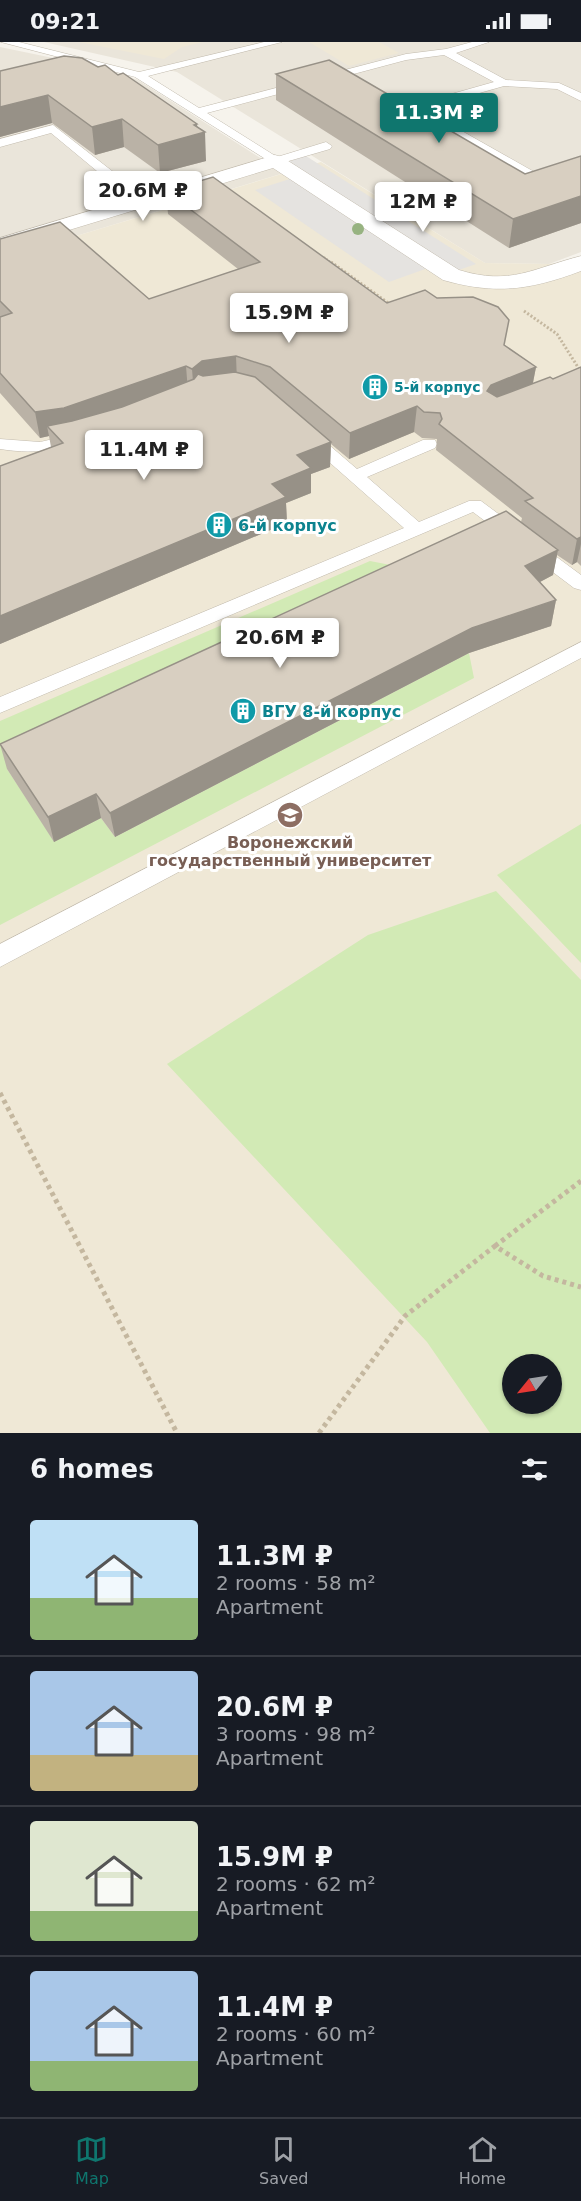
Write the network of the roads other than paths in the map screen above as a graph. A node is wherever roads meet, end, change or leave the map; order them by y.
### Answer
1 (6, 42) edge
2 (277, 42) edge
3 (484, 42) edge
4 (35, 49) junction
5 (446, 52) junction
6 (12, 55) dead end
7 (139, 75) junction
8 (504, 83) junction
9 (581, 98) edge
10 (198, 112) junction
11 (0, 143) edge
12 (326, 146) dead end
13 (275, 161) junction
14 (581, 170) edge
15 (143, 202) junction
16 (0, 245) edge
17 (581, 263) edge
18 (297, 426) edge
19 (92, 434) edge
20 (0, 444) edge
21 (429, 444) dead end
22 (355, 476) junction
23 (417, 530) junction
24 (581, 584) edge
25 (581, 649) edge
26 (0, 705) edge
27 (0, 956) edge

1 - 4 lane
2 - 7 lane
3 - 5 lane
4 - 6 lane
4 - 7 lane
5 - 8 lane
5 - 10 lane
7 - 10 lane
8 - 9 lane
8 - 14 lane
10 - 13 lane
11 - 15 lane
12 - 13 lane
13 - 15 street
13 - 17 street
15 - 16 street
18 - 22 lane
19 - 20 lane
21 - 22 lane
22 - 23 lane
23 - 24 lane
23 - 26 lane
25 - 27 lane

